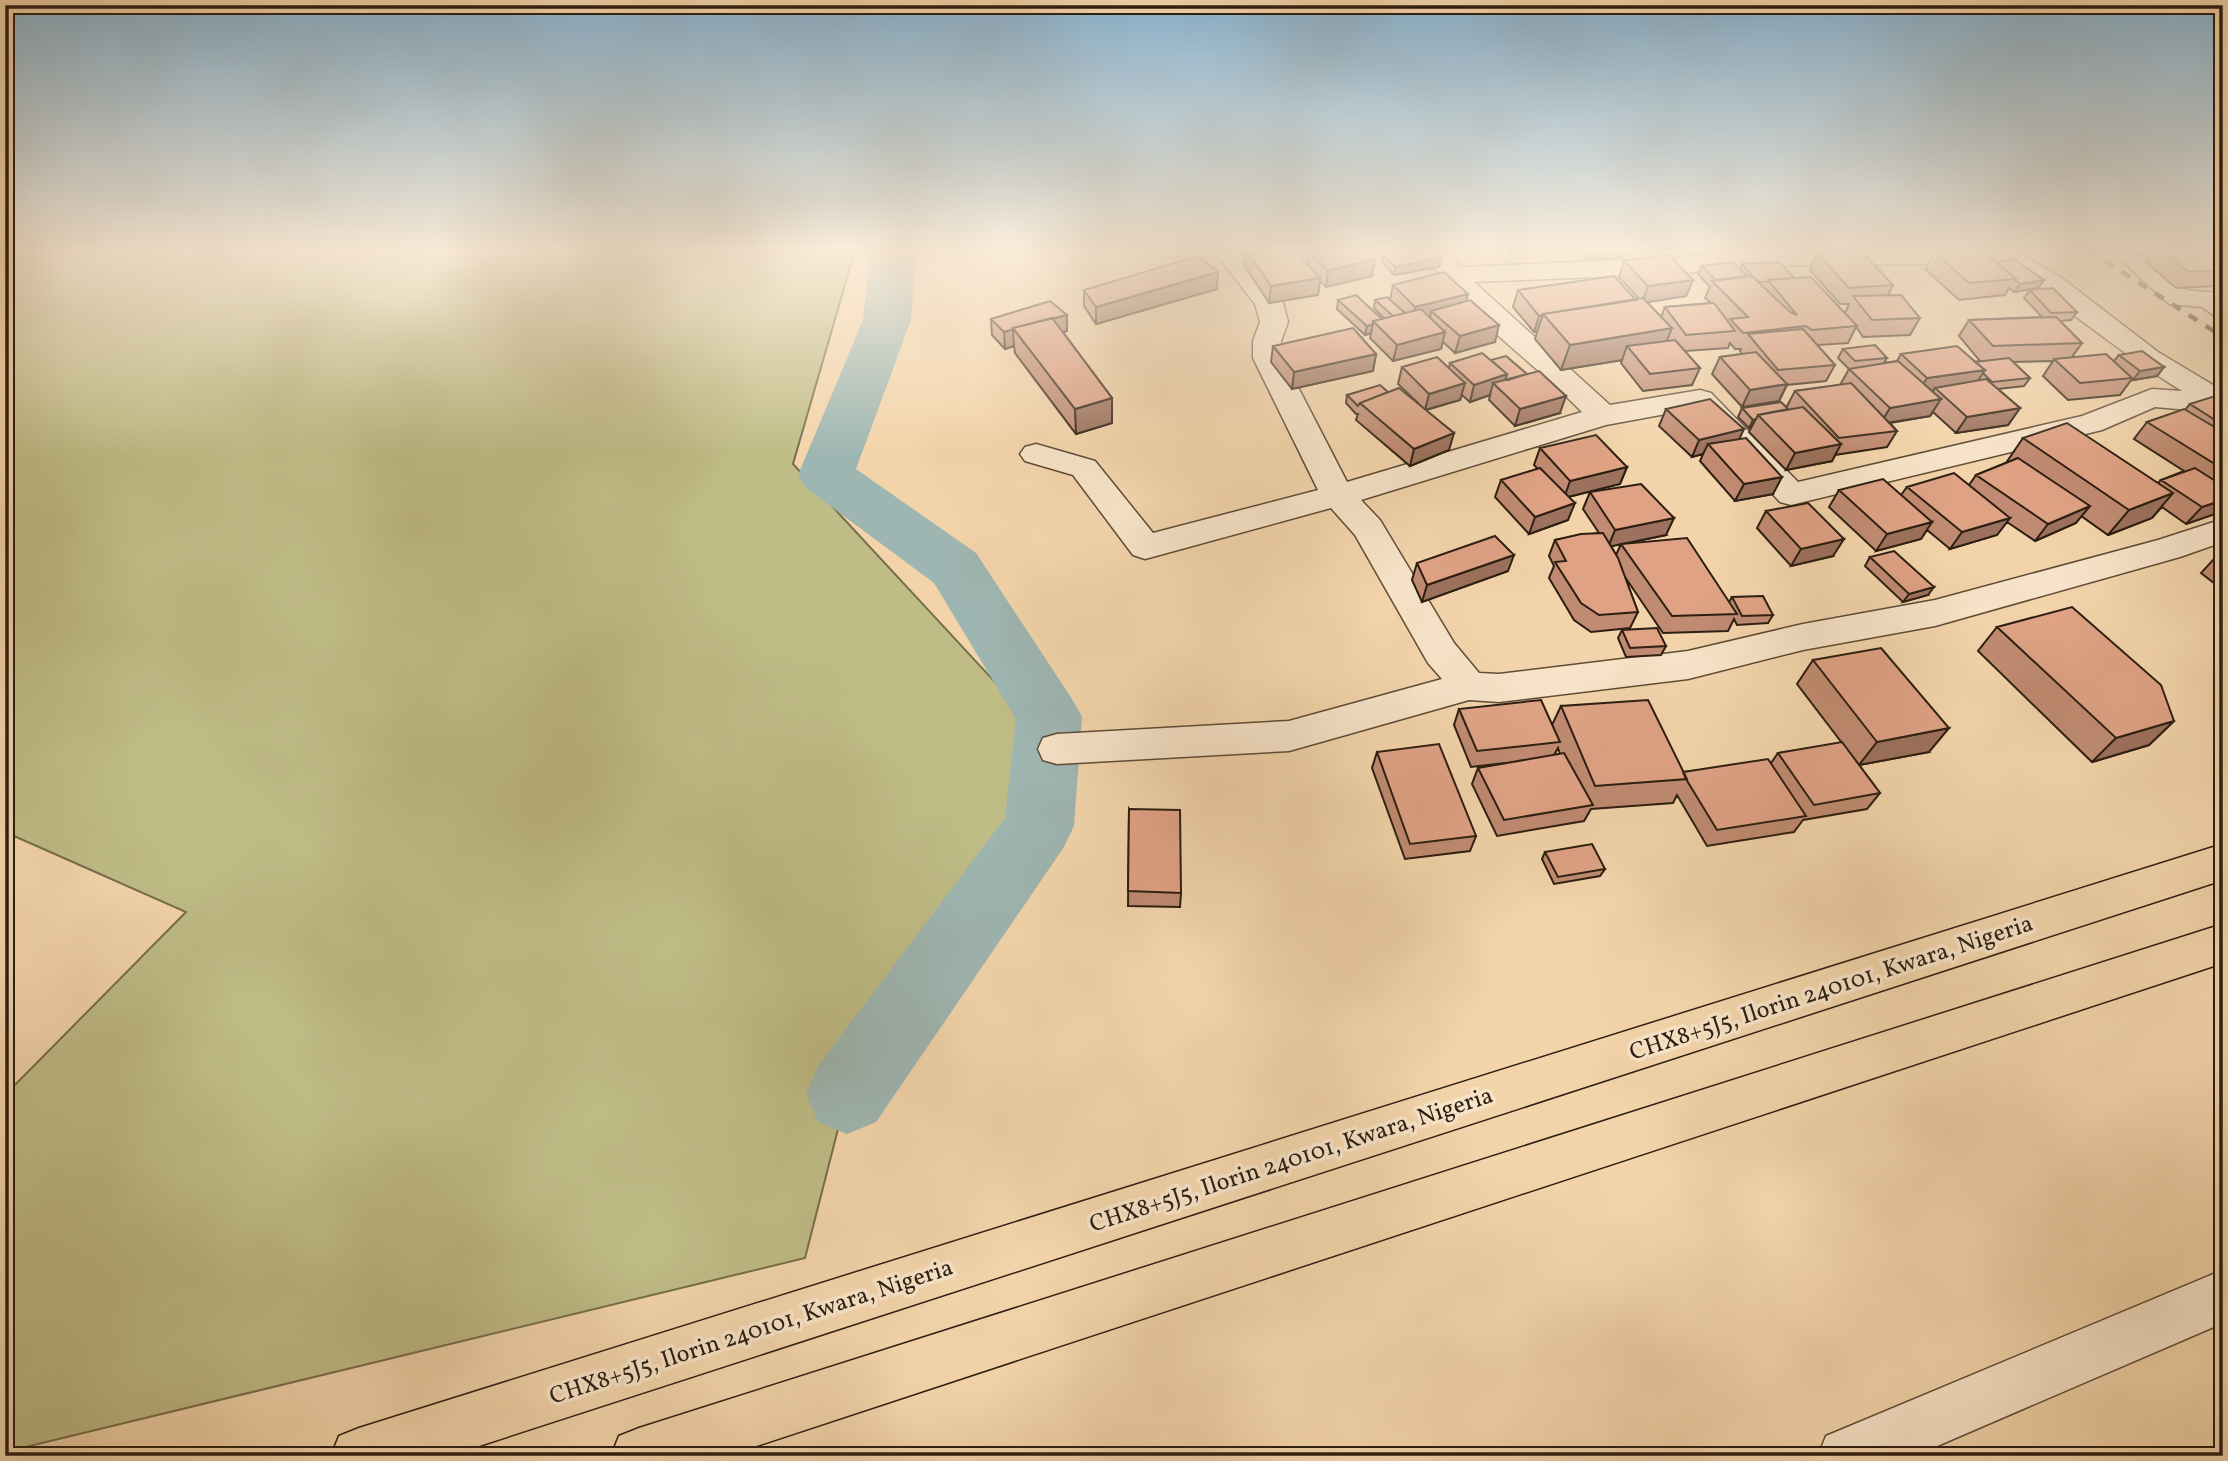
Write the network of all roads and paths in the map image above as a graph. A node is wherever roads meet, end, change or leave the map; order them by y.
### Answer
1 (1273, 318) edge
2 (1493, 318) edge
3 (2096, 318) edge
4 (2221, 403) edge
5 (1603, 416) junction
6 (1036, 454) dead end
7 (1337, 494) junction
8 (2223, 530) edge
9 (1469, 687) junction
10 (1057, 749) dead end
11 (2223, 862) edge
12 (2223, 943) edge
13 (2223, 1296) edge
14 (359, 1456) edge
15 (639, 1456) edge
16 (1846, 1456) edge

1 - 7 street
2 - 5 street
3 - 4 street
4 - 5 street
5 - 7 street
6 - 7 street
7 - 9 street
8 - 9 street
9 - 10 street
11 - 14 main road, CHX8+5J5, Ilorin 240101, Kwara, Nigeria
12 - 15 main road
13 - 16 street

